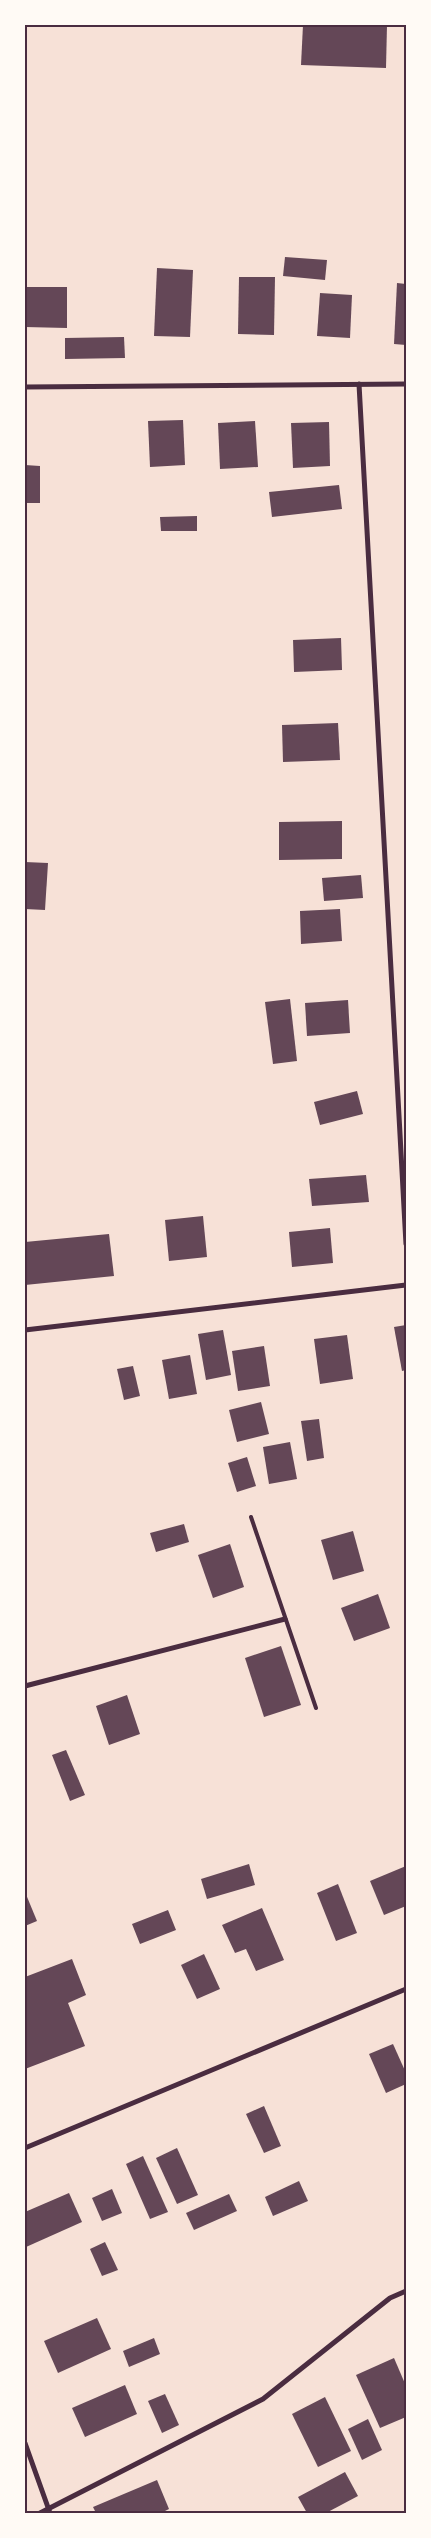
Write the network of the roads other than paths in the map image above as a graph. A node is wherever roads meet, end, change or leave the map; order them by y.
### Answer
1 (358, 384) junction
2 (406, 384) edge
3 (25, 387) edge
4 (406, 1244) edge
5 (406, 1285) edge
6 (25, 1330) edge
7 (251, 1517) dead end
8 (285, 1619) junction
9 (25, 1686) edge
10 (316, 1708) dead end
11 (406, 1990) edge
12 (25, 2148) edge
13 (406, 2291) edge
14 (25, 2442) edge
15 (50, 2511) edge
16 (40, 2513) edge

1 - 2 street
1 - 3 street
1 - 4 street
5 - 6 street
7 - 8 lane
8 - 9 street
8 - 10 lane
11 - 12 street
13 - 15 street
14 - 15 street
15 - 16 street

